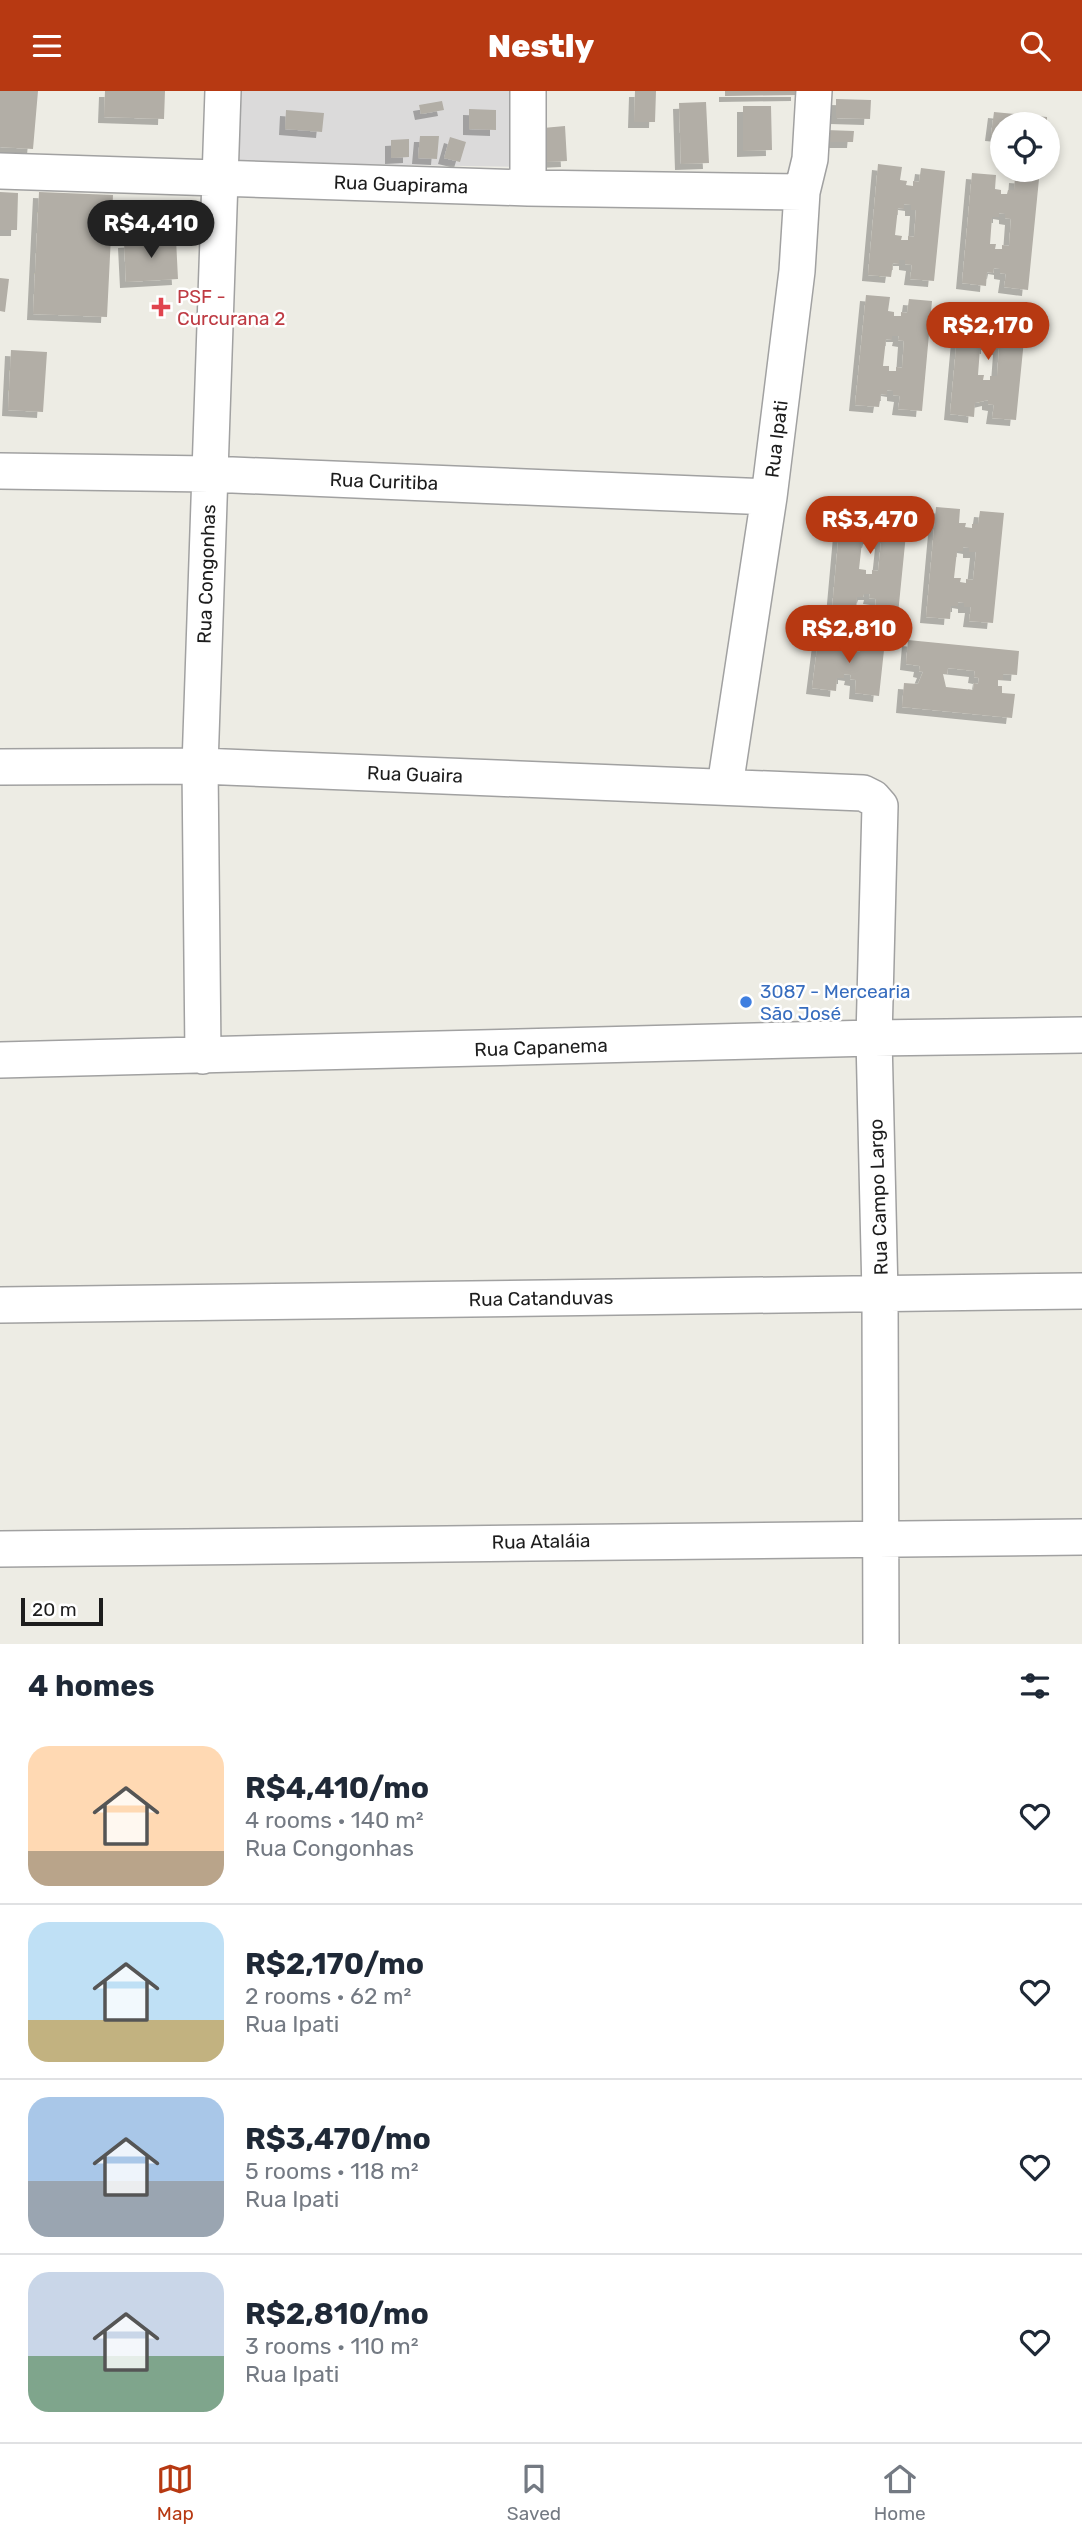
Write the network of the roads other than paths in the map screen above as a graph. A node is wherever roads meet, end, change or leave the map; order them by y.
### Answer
1 (223, 91) edge
2 (528, 91) edge
3 (814, 91) edge
4 (0, 171) edge
5 (220, 179) junction
6 (528, 188) junction
7 (802, 192) junction
8 (0, 471) edge
9 (209, 474) junction
10 (769, 497) junction
11 (200, 766) junction
12 (0, 767) edge
13 (725, 786) junction
14 (829, 791) joint
15 (1082, 1035) edge
16 (874, 1038) junction
17 (203, 1056) junction
18 (0, 1060) edge
19 (1082, 1291) edge
20 (880, 1294) junction
21 (0, 1305) edge
22 (879, 1537) junction
23 (1082, 1537) edge
24 (0, 1549) edge
25 (881, 1644) edge

1 - 5 street, Rua Congonhas
2 - 6 street
3 - 7 street, Rua Ipati
4 - 5 street, Rua Guapirama
5 - 6 street, Rua Guapirama
5 - 9 street, Rua Congonhas
6 - 7 street, Rua Guapirama
7 - 10 street, Rua Ipati
8 - 9 street, Rua Curitiba
9 - 10 street, Rua Curitiba
9 - 11 street, Rua Congonhas
10 - 13 street, Rua Ipati
11 - 12 street, Rua Guaira
11 - 13 street, Rua Guaira
11 - 17 street, Rua Congonhas
13 - 14 street, Rua Guaira
14 - 16 street, Rua Campo Largo
15 - 16 street, Rua Capanema
16 - 17 street, Rua Capanema
16 - 20 street, Rua Campo Largo
17 - 18 street, Rua Capanema
19 - 20 street, Rua Catanduvas
20 - 21 street, Rua Catanduvas
20 - 22 street, Rua Campo Largo
22 - 23 street, Rua Ataláia
22 - 24 street, Rua Ataláia
22 - 25 street, Rua Campo Largo

